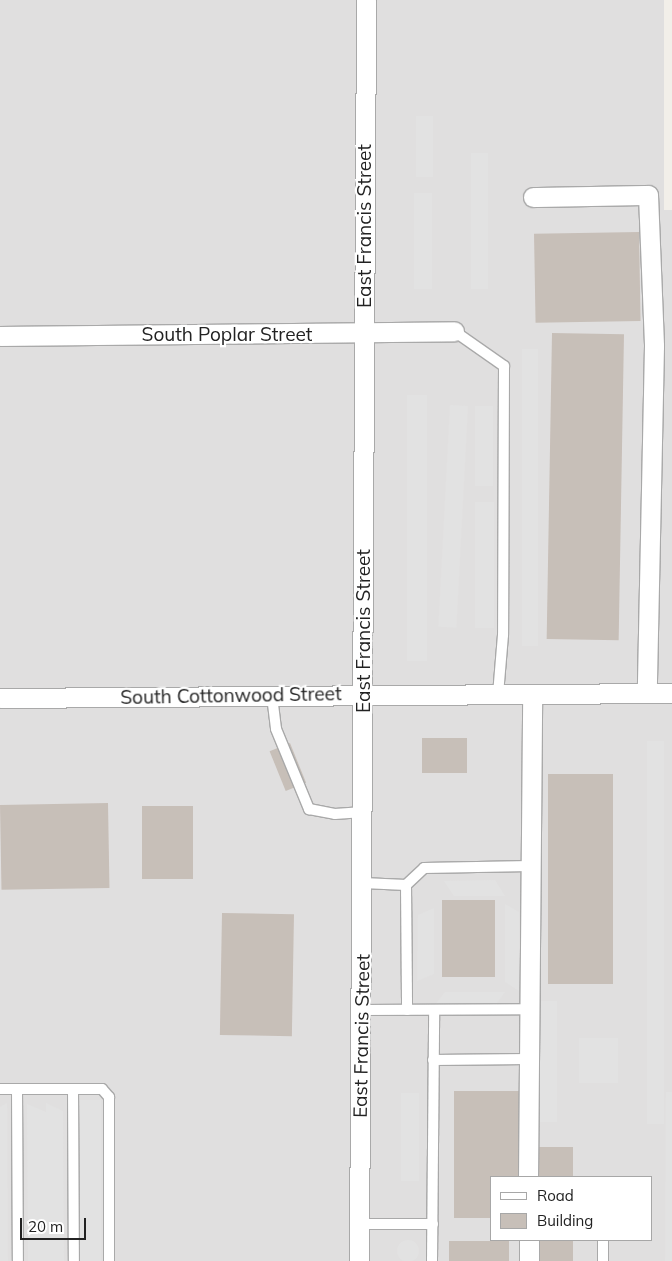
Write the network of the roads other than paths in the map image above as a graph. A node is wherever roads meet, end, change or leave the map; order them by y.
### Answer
1 (366, 0) edge
2 (533, 197) dead end
3 (454, 331) joint
4 (365, 334) junction
5 (0, 336) edge
6 (647, 693) junction
7 (672, 693) edge
8 (498, 694) junction
9 (532, 694) junction
10 (364, 695) junction
11 (272, 696) junction
12 (0, 698) edge
13 (364, 812) junction
14 (530, 866) junction
15 (363, 883) junction
16 (406, 884) junction
17 (528, 1009) junction
18 (363, 1010) junction
19 (407, 1010) junction
20 (434, 1010) junction
21 (528, 1059) junction
22 (433, 1060) junction
23 (0, 1089) edge
24 (17, 1089) junction
25 (73, 1089) junction
26 (528, 1176) edge
27 (360, 1224) junction
28 (433, 1224) junction
29 (528, 1241) edge
30 (603, 1241) edge
31 (18, 1261) edge
32 (74, 1261) edge
33 (109, 1261) edge
34 (359, 1261) edge
35 (432, 1261) edge
36 (529, 1261) edge
37 (603, 1261) edge

1 - 4 street, East Francis Street
2 - 6 street
3 - 4 street, South Poplar Street
3 - 8 lane
4 - 5 street, South Poplar Street
4 - 10 street, East Francis Street
6 - 7 street, South Cottonwood Street
6 - 9 street, South Cottonwood Street
8 - 9 street, South Cottonwood Street
8 - 10 street, South Cottonwood Street
9 - 14 street
10 - 11 street, South Cottonwood Street
10 - 13 street, East Francis Street
11 - 12 street, South Cottonwood Street
11 - 13 lane
13 - 15 street, East Francis Street
14 - 16 lane
14 - 17 street
15 - 16 lane
15 - 18 street, East Francis Street
16 - 19 lane
17 - 20 lane
17 - 21 street
18 - 19 lane
18 - 27 street, East Francis Street
19 - 20 lane
20 - 22 lane
21 - 22 lane
21 - 26 street
22 - 28 lane
23 - 24 lane
24 - 25 lane
24 - 31 lane
25 - 32 lane
25 - 33 lane
27 - 28 lane
27 - 34 street, East Francis Street
28 - 35 lane
29 - 36 street
30 - 37 lane

